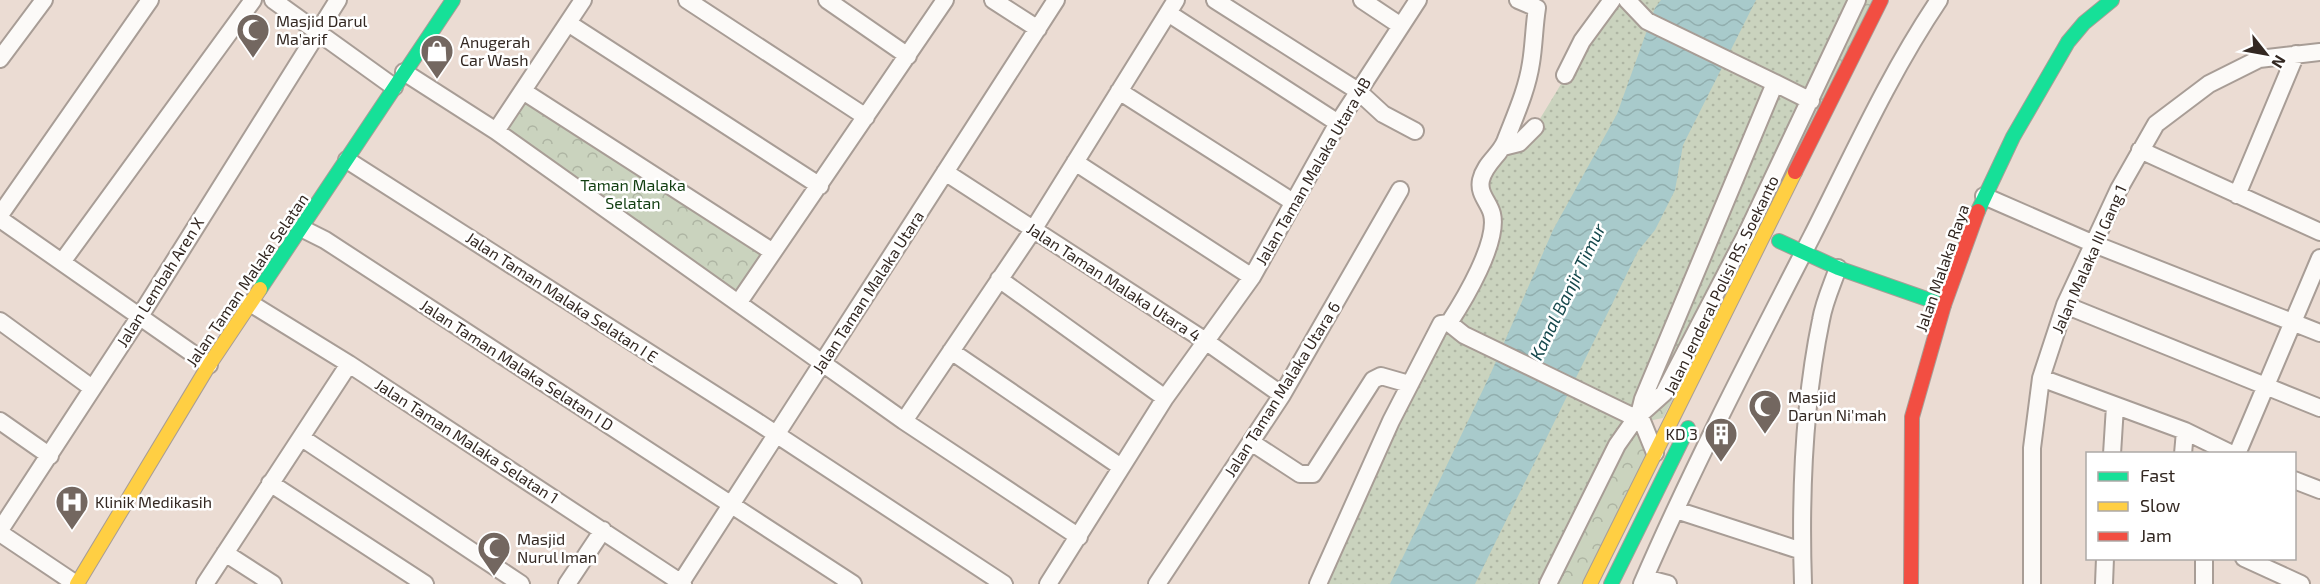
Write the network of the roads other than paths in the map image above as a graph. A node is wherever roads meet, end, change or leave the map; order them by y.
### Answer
1 (44, 0) edge
2 (150, 0) edge
3 (253, 0) edge
4 (273, 0) edge
5 (338, 0) edge
6 (453, 0) edge
7 (583, 0) edge
8 (687, 0) edge
9 (827, 0) edge
10 (945, 0) edge
11 (993, 0) edge
12 (1056, 0) edge
13 (1215, 0) edge
14 (1362, 0) edge
15 (1418, 0) edge
16 (1518, 0) edge
17 (1612, 0) edge
18 (1627, 0) edge
19 (1857, 0) edge
20 (1881, 0) edge
21 (1939, 0) edge
22 (2112, 0) edge
23 (1172, 6) edge
24 (568, 22) junction
25 (1401, 26) junction
26 (1038, 29) junction
27 (317, 32) junction
28 (2320, 52) edge
29 (2296, 54) junction
30 (908, 56) junction
31 (0, 59) edge
32 (404, 72) junction
33 (1565, 75) dead end
34 (1775, 83) junction
35 (394, 87) junction
36 (523, 91) junction
37 (1119, 91) junction
38 (1358, 91) junction
39 (1810, 100) junction
40 (866, 117) junction
41 (1338, 123) junction
42 (1535, 127) dead end
43 (1415, 130) dead end
44 (496, 131) junction
45 (1503, 147) junction
46 (2140, 150) junction
47 (347, 160) junction
48 (1076, 162) junction
49 (945, 172) junction
50 (820, 186) junction
51 (1400, 190) dead end
52 (2236, 195) junction
53 (1984, 196) junction
54 (1293, 202) junction
55 (0, 217) edge
56 (1786, 226) dead end
57 (301, 228) junction
58 (1033, 230) junction
59 (2320, 232) edge
60 (2094, 244) junction
61 (773, 252) junction
62 (1803, 253) junction
63 (2320, 260) edge
64 (62, 262) junction
65 (1838, 268) junction
66 (1252, 277) junction
67 (999, 279) junction
68 (739, 302) junction
69 (250, 303) junction
70 (1944, 305) junction
71 (2065, 305) junction
72 (140, 316) junction
73 (0, 321) edge
74 (2294, 321) junction
75 (1449, 323) junction
76 (2320, 333) edge
77 (1204, 340) junction
78 (951, 351) junction
79 (823, 362) junction
80 (349, 364) junction
81 (209, 365) junction
82 (2041, 378) junction
83 (1408, 384) junction
84 (2265, 385) junction
85 (92, 388) junction
86 (1282, 395) junction
87 (1165, 398) junction
88 (2115, 406) junction
89 (2320, 408) edge
90 (1673, 417) junction
91 (1639, 418) junction
92 (0, 420) edge
93 (1691, 420) dead end
94 (904, 421) junction
95 (2185, 431) junction
96 (776, 435) junction
97 (302, 438) junction
98 (1251, 442) junction
99 (2112, 452) edge
100 (2183, 452) edge
101 (2230, 452) edge
102 (2237, 452) edge
103 (1655, 453) junction
104 (50, 456) junction
105 (1121, 467) junction
106 (2296, 480) edge
107 (270, 483) junction
108 (2320, 490) edge
109 (732, 503) junction
110 (1676, 510) junction
111 (603, 530) junction
112 (0, 531) edge
113 (1079, 537) junction
114 (1802, 551) junction
115 (225, 553) junction
116 (2105, 560) edge
117 (2204, 560) edge
118 (2248, 560) edge
119 (1644, 581) edge
120 (77, 584) edge
121 (205, 584) edge
122 (273, 584) edge
123 (425, 584) edge
124 (521, 584) edge
125 (567, 584) edge
126 (681, 584) edge
127 (853, 584) edge
128 (1004, 584) edge
129 (1048, 584) edge
130 (1157, 584) edge
131 (1318, 584) edge
132 (1548, 584) edge
133 (1590, 584) edge
134 (1611, 584) edge
135 (1668, 584) edge
136 (1803, 584) edge
137 (1911, 584) edge
138 (1928, 584) edge
139 (2032, 584) edge
140 (2104, 584) edge
141 (2204, 584) edge
142 (2301, 584) edge

1 - 31 street
2 - 55 street
3 - 64 street
4 - 27 street
5 - 27 street, Jalan Lembah Aren X
6 - 32 street, Jalan Taman Malaka Selatan
7 - 24 street
8 - 40 street
9 - 30 street
10 - 30 street
11 - 26 street
12 - 26 street, Jalan Taman Malaka Utara
13 - 38 street
14 - 25 street
15 - 25 street, Jalan Taman Malaka Utara 4B
16 - 45 street
17 - 33 street
18 - 34 street
19 - 39 street
20 - 90 street, Jalan Jenderal Polisi RS. Soekanto
21 - 62 street
22 - 53 street, Jalan Malaka Raya
23 - 37 street
23 - 41 street
24 - 36 street
24 - 50 street
25 - 38 street, Jalan Taman Malaka Utara 4B
26 - 49 street, Jalan Taman Malaka Utara
27 - 35 street
27 - 72 street, Jalan Lembah Aren X
28 - 29 street, Jalan Malaka III Gang 1
29 - 46 street, Jalan Malaka III Gang 1
29 - 52 street
30 - 40 street
32 - 35 street, Jalan Taman Malaka Selatan
32 - 44 street
34 - 39 street
34 - 91 street
35 - 47 street, Jalan Taman Malaka Selatan
36 - 44 street
36 - 61 street
37 - 48 street
37 - 54 street
38 - 41 street, Jalan Taman Malaka Utara 4B
38 - 43 street
39 - 91 street
40 - 50 street
41 - 54 street, Jalan Taman Malaka Utara 4B
42 - 45 street
44 - 68 street
45 - 75 street
46 - 52 street
46 - 60 street, Jalan Malaka III Gang 1
47 - 57 street, Jalan Taman Malaka Selatan
47 - 96 street, Jalan Taman Malaka Selatan I E
48 - 58 street
48 - 66 street
49 - 58 street, Jalan Taman Malaka Utara 4
49 - 79 street, Jalan Taman Malaka Utara
50 - 61 street
51 - 86 street, Jalan Taman Malaka Utara 6
52 - 59 street
53 - 60 street
53 - 70 street, Jalan Malaka Raya
54 - 66 street, Jalan Taman Malaka Utara 4B
55 - 64 street
56 - 62 street, Jalan Jenderal Polisi RS. Soekanto
57 - 69 street, Jalan Taman Malaka Selatan
57 - 109 street, Jalan Taman Malaka Selatan I D
58 - 67 street
58 - 77 street, Jalan Taman Malaka Utara 4
60 - 71 street, Jalan Malaka III Gang 1
60 - 74 street
61 - 68 street
62 - 65 street
62 - 110 street
63 - 74 street
64 - 72 street
65 - 70 street
65 - 114 street
66 - 77 street, Jalan Taman Malaka Utara 4B
67 - 78 street
67 - 87 street
68 - 79 street
69 - 80 street, Jalan Taman Malaka Selatan 1
69 - 81 street, Jalan Taman Malaka Selatan
70 - 137 street, Jalan Malaka Raya
71 - 82 street, Jalan Malaka III Gang 1
71 - 84 street
72 - 81 street
72 - 85 street, Jalan Lembah Aren X
73 - 85 street
74 - 76 street
74 - 84 street
75 - 83 street
75 - 91 street
77 - 86 street, Jalan Taman Malaka Utara 4
77 - 87 street, Jalan Taman Malaka Utara 4B
78 - 94 street
78 - 105 street
79 - 94 street
79 - 96 street, Jalan Taman Malaka Utara
80 - 97 street
80 - 111 street, Jalan Taman Malaka Selatan 1
81 - 120 street, Jalan Taman Malaka Selatan
82 - 88 street
82 - 139 street, Jalan Malaka III Gang 1
83 - 98 street
83 - 131 street
84 - 89 street
84 - 102 street
85 - 104 street, Jalan Lembah Aren X
86 - 98 street, Jalan Taman Malaka Utara 6
87 - 105 street, Jalan Taman Malaka Utara 4B
88 - 95 street
88 - 99 street
90 - 91 street
90 - 103 street, Jalan Jenderal Polisi RS. Soekanto
91 - 103 street
91 - 132 street
92 - 104 street
93 - 134 street
94 - 113 street
95 - 100 street
95 - 101 street
96 - 109 street, Jalan Taman Malaka Utara
96 - 128 street, Jalan Taman Malaka Selatan I E
97 - 107 street
97 - 124 street
98 - 130 street, Jalan Taman Malaka Utara 6
103 - 133 street, Jalan Jenderal Polisi RS. Soekanto
104 - 112 street, Jalan Lembah Aren X
105 - 113 street, Jalan Taman Malaka Utara 4B
106 - 108 street
107 - 115 street
107 - 123 street
109 - 126 street, Jalan Taman Malaka Utara
109 - 127 street, Jalan Taman Malaka Selatan I D
110 - 114 street
110 - 119 street
111 - 125 street
111 - 126 street, Jalan Taman Malaka Selatan 1
112 - 120 street
113 - 129 street, Jalan Taman Malaka Utara 4B
114 - 136 street
115 - 121 street
115 - 122 street
116 - 140 street
117 - 141 street
118 - 142 street
119 - 135 street
137 - 138 street

